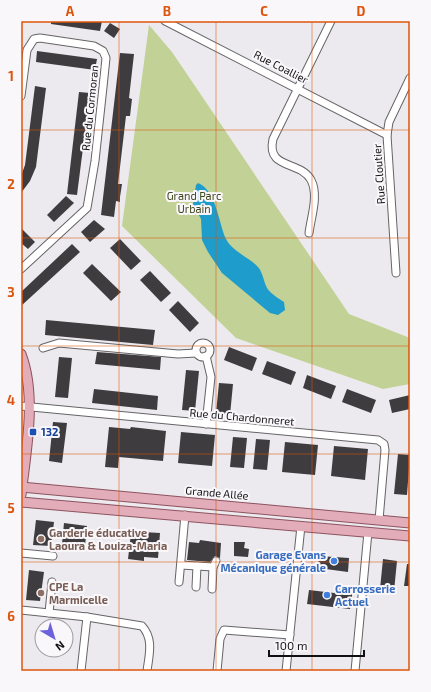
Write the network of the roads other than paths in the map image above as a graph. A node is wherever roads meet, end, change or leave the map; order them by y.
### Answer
1 (165, 21) edge
2 (331, 21) edge
3 (410, 78) edge
4 (298, 88) junction
5 (21, 96) edge
6 (387, 134) junction
7 (309, 233) dead end
8 (22, 266) edge
9 (396, 273) dead end
10 (43, 348) dead end
11 (196, 353) junction
12 (21, 354) edge
13 (206, 356) junction
14 (25, 406) edge
15 (206, 424) junction
16 (21, 490) edge
17 (21, 502) edge
18 (185, 515) junction
19 (379, 520) junction
20 (410, 523) edge
21 (301, 526) junction
22 (368, 532) junction
23 (410, 536) edge
24 (21, 553) edge
25 (53, 556) dead end
26 (180, 565) junction
27 (197, 566) junction
28 (52, 582) dead end
29 (180, 582) dead end
30 (196, 587) dead end
31 (212, 589) dead end
32 (21, 610) edge
33 (49, 613) junction
34 (87, 617) junction
35 (290, 635) junction
36 (81, 671) edge
37 (148, 671) edge
38 (217, 671) edge
39 (286, 671) edge
40 (355, 671) edge

1 - 4 street, Rue Coallier
2 - 4 street
3 - 6 street, Rue Cloutier
4 - 6 street, Rue Coallier
4 - 7 street
5 - 8 street, Rue du Cormoran
6 - 9 street, Rue Cloutier
10 - 11 street
11 - 13 street
11 - 13 street
12 - 14 main road
13 - 15 street
14 - 15 street, Rue du Chardonneret
14 - 16 main road
15 - 19 street, Rue du Chardonneret
16 - 19 main road, Grande Allée
17 - 18 main road
18 - 21 main road
18 - 26 street
19 - 20 main road, Grande Allée
21 - 22 main road
21 - 35 street
22 - 23 main road
22 - 40 street
24 - 25 street
26 - 27 street
26 - 29 street
27 - 30 street
27 - 31 street
28 - 33 street
32 - 33 street
33 - 34 street
34 - 36 street
34 - 37 street
35 - 38 street
35 - 39 street

